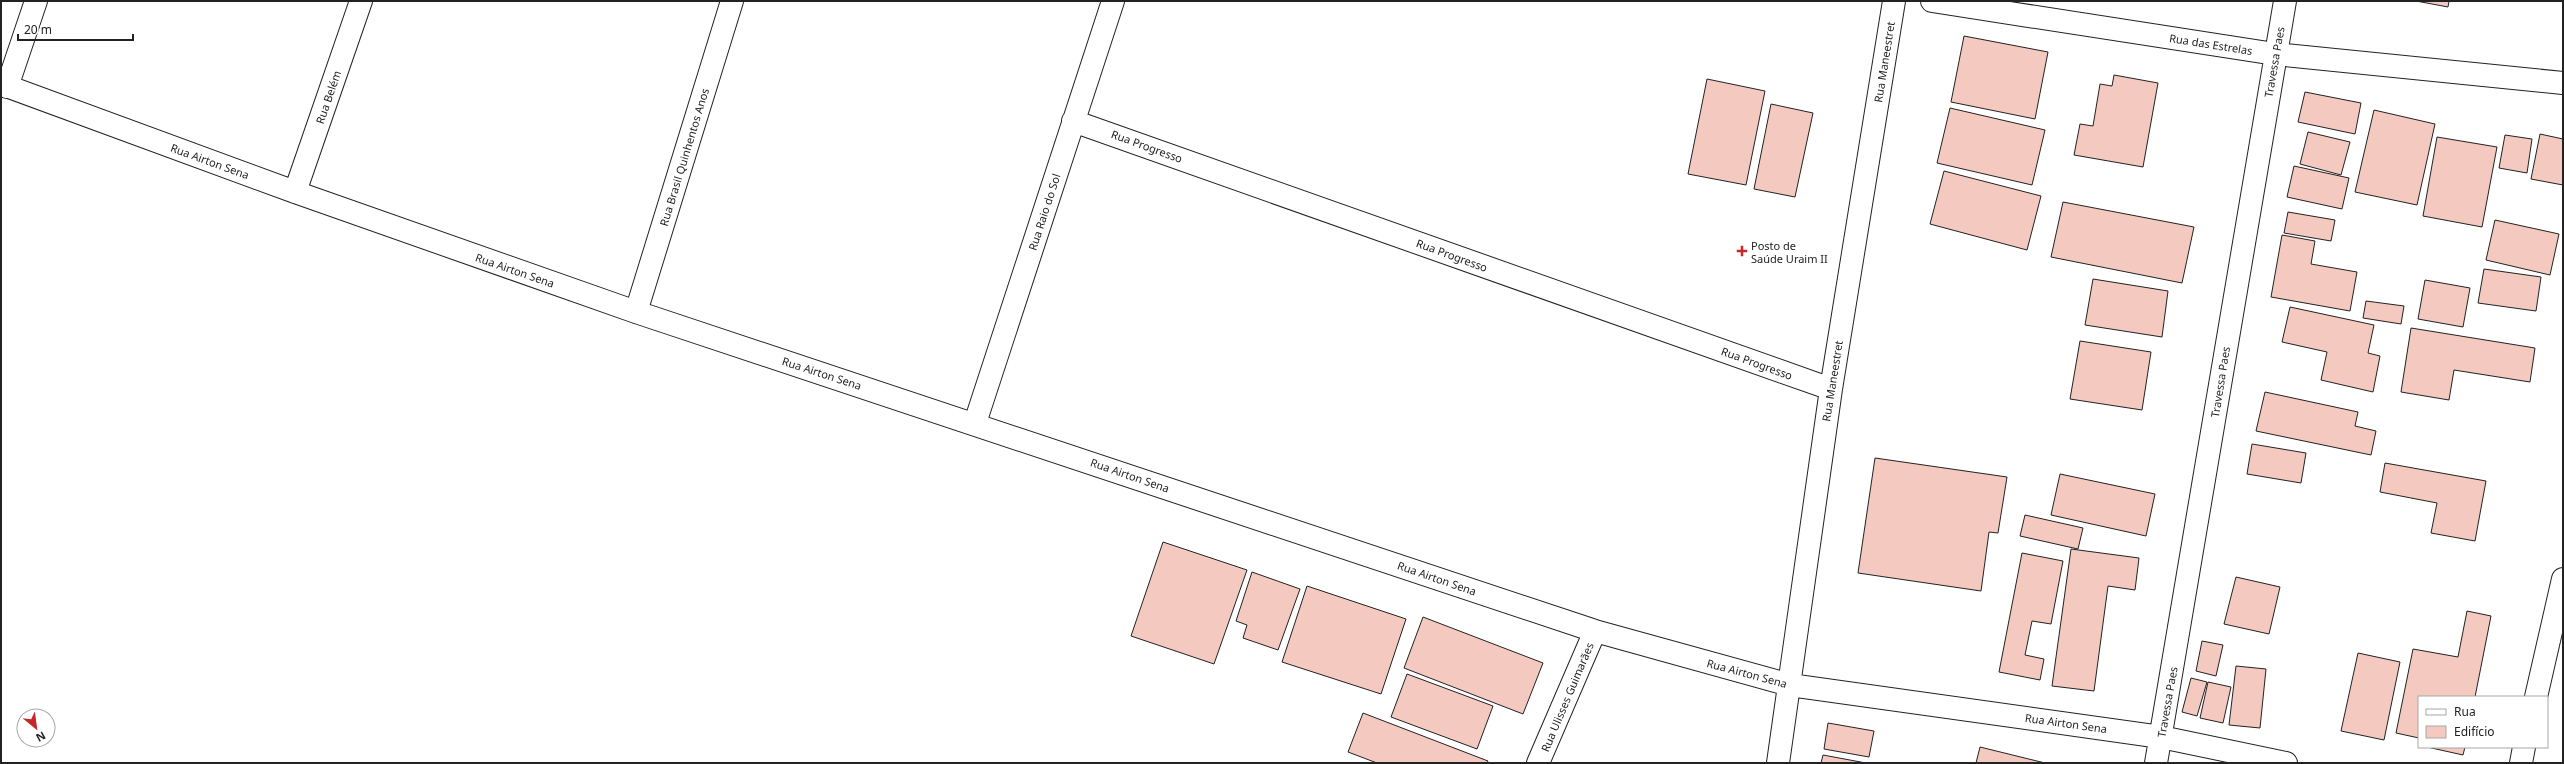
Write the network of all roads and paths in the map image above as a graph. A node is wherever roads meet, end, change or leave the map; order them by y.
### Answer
1 (36, 1) edge
2 (362, 1) edge
3 (732, 1) edge
4 (1113, 1) edge
5 (1894, 1) edge
6 (1932, 1) edge
7 (2285, 1) edge
8 (2275, 54) junction
9 (2563, 83) edge
10 (4, 86) edge
11 (1073, 120) junction
12 (295, 192) junction
13 (636, 312) junction
14 (1831, 389) junction
15 (975, 423) junction
16 (2563, 580) edge
17 (1595, 632) junction
18 (1790, 685) junction
19 (2536, 696) edge
20 (2161, 736) junction
21 (2524, 748) edge
22 (1538, 763) edge
23 (1778, 763) edge
24 (2156, 763) edge
25 (2286, 763) edge
26 (2521, 763) edge

1 - 10 street
2 - 12 street, Rua Belém
3 - 13 street, Rua Brasil Quinhentos Anos
4 - 11 street, Rua Raio do Sol
5 - 14 street, Rua Maneestret
6 - 8 street, Rua das Estrelas
7 - 8 street, Travessa Paes
8 - 9 street, Rua das Estrelas
8 - 20 street, Travessa Paes
10 - 12 street, Rua Airton Sena
11 - 14 street, Rua Progresso
11 - 15 street, Rua Raio do Sol
12 - 13 street, Rua Airton Sena
13 - 15 street, Rua Airton Sena
14 - 18 street, Rua Maneestret
15 - 17 street, Rua Airton Sena
16 - 19 street
17 - 18 street, Rua Airton Sena
17 - 22 street, Rua Ulisses Guimarães
18 - 20 street, Rua Airton Sena
18 - 23 street, Rua Maneestret
20 - 24 street, Travessa Paes
20 - 25 street, Rua Airton Sena
21 - 26 street

